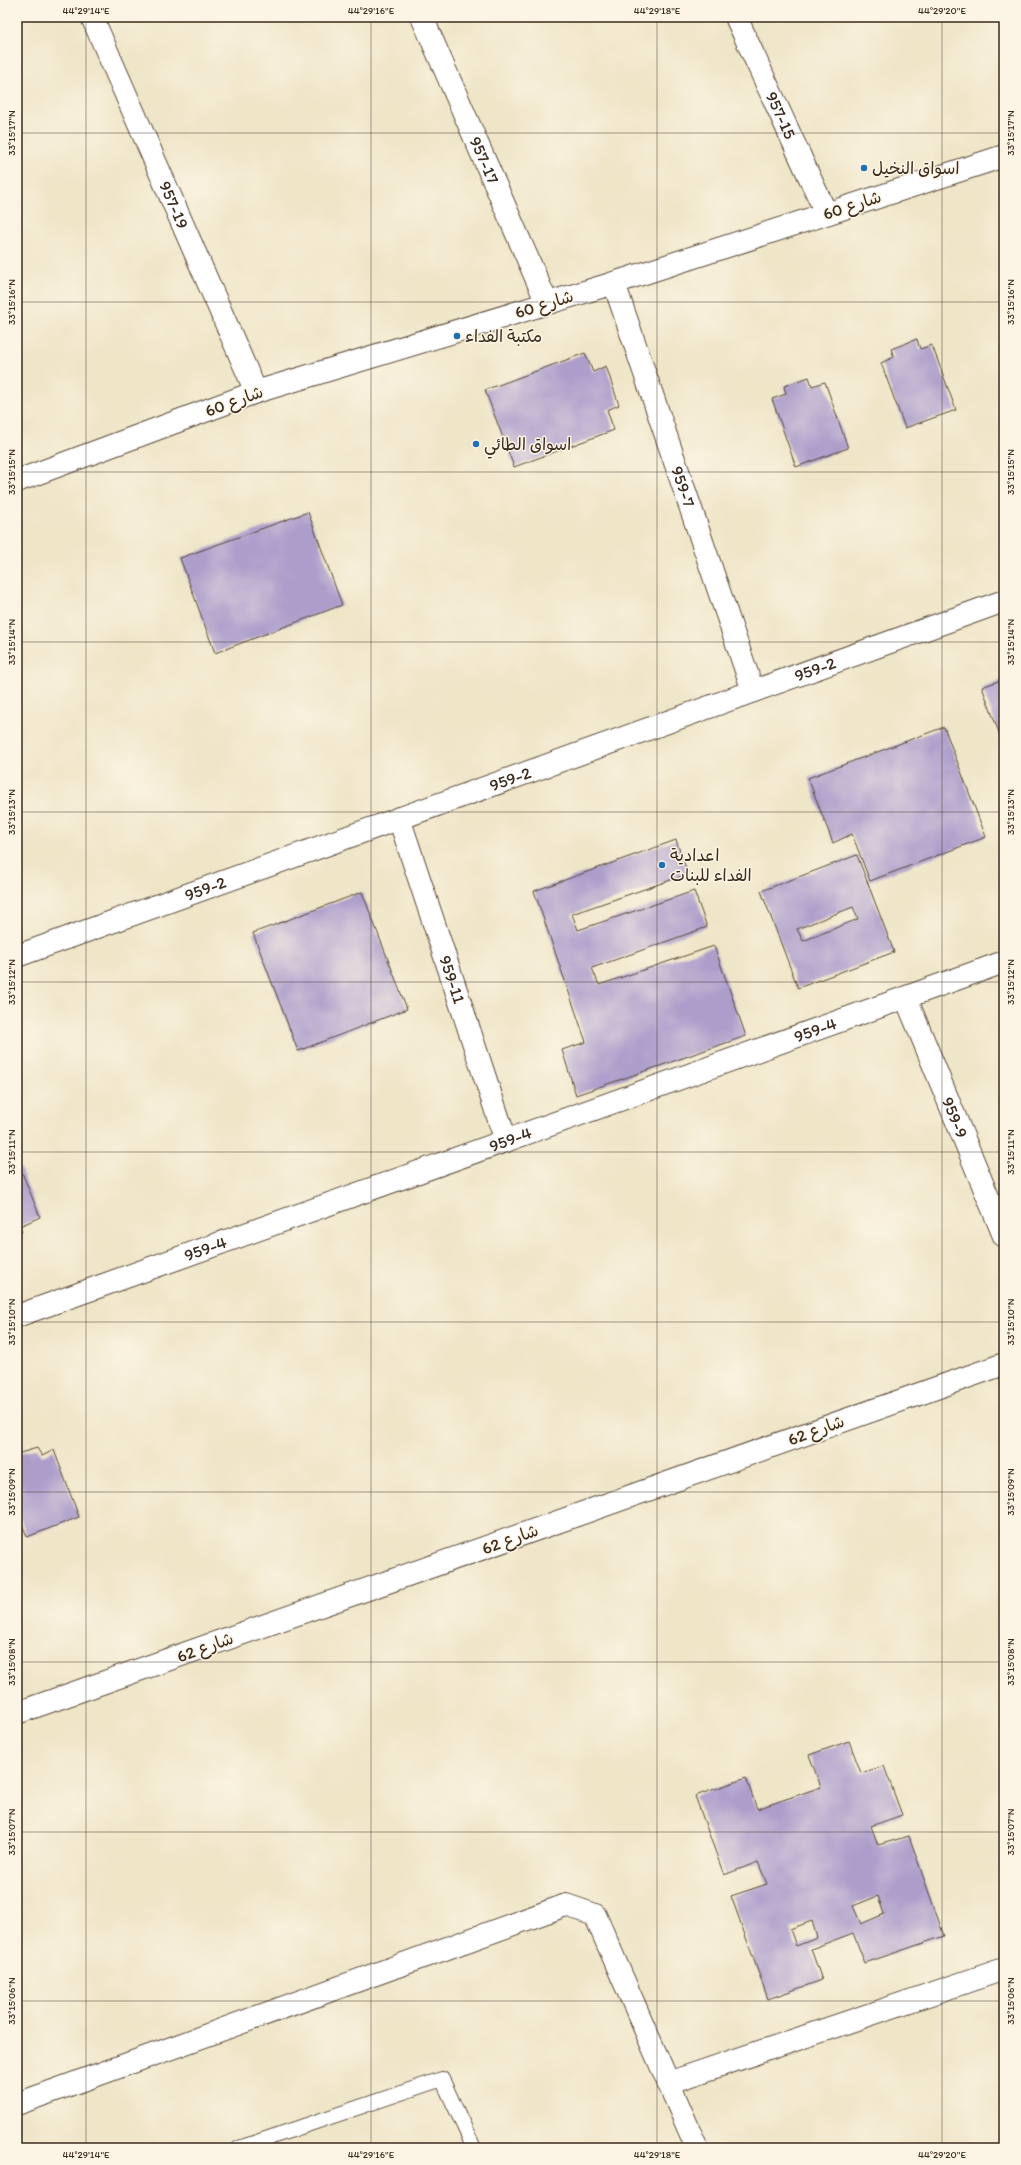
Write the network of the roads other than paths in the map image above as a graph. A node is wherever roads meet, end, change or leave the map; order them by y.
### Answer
1 (92, 17) edge
2 (422, 17) edge
3 (736, 17) edge
4 (1004, 156) edge
5 (826, 213) junction
6 (614, 283) junction
7 (547, 303) junction
8 (256, 392) junction
9 (17, 481) edge
10 (1004, 601) edge
11 (753, 691) junction
12 (399, 818) junction
13 (17, 956) edge
14 (1004, 962) edge
15 (906, 998) junction
16 (506, 1141) junction
17 (1004, 1236) edge
18 (17, 1316) edge
19 (1004, 1364) edge
20 (17, 1713) edge
21 (1004, 1969) edge
22 (668, 2083) junction
23 (17, 2104) edge
24 (239, 2148) edge
25 (474, 2148) edge
26 (697, 2148) edge

1 - 8 street, 957-19
2 - 7 street, 957-17
3 - 5 street, 957-15
4 - 5 street, شارع 60
5 - 6 street, شارع 60
6 - 7 street, شارع 60
6 - 11 street, 959-7
7 - 8 street, شارع 60
8 - 9 street, شارع 60
10 - 11 street, 959-2
11 - 12 street, 959-2
12 - 13 street, 959-2
12 - 16 street, 959-11
14 - 15 street, 959-4
15 - 16 street, 959-4
15 - 17 street, 959-9
16 - 18 street, 959-4
19 - 20 street, شارع 62
21 - 22 street
22 - 23 street
22 - 26 street
24 - 25 lane

